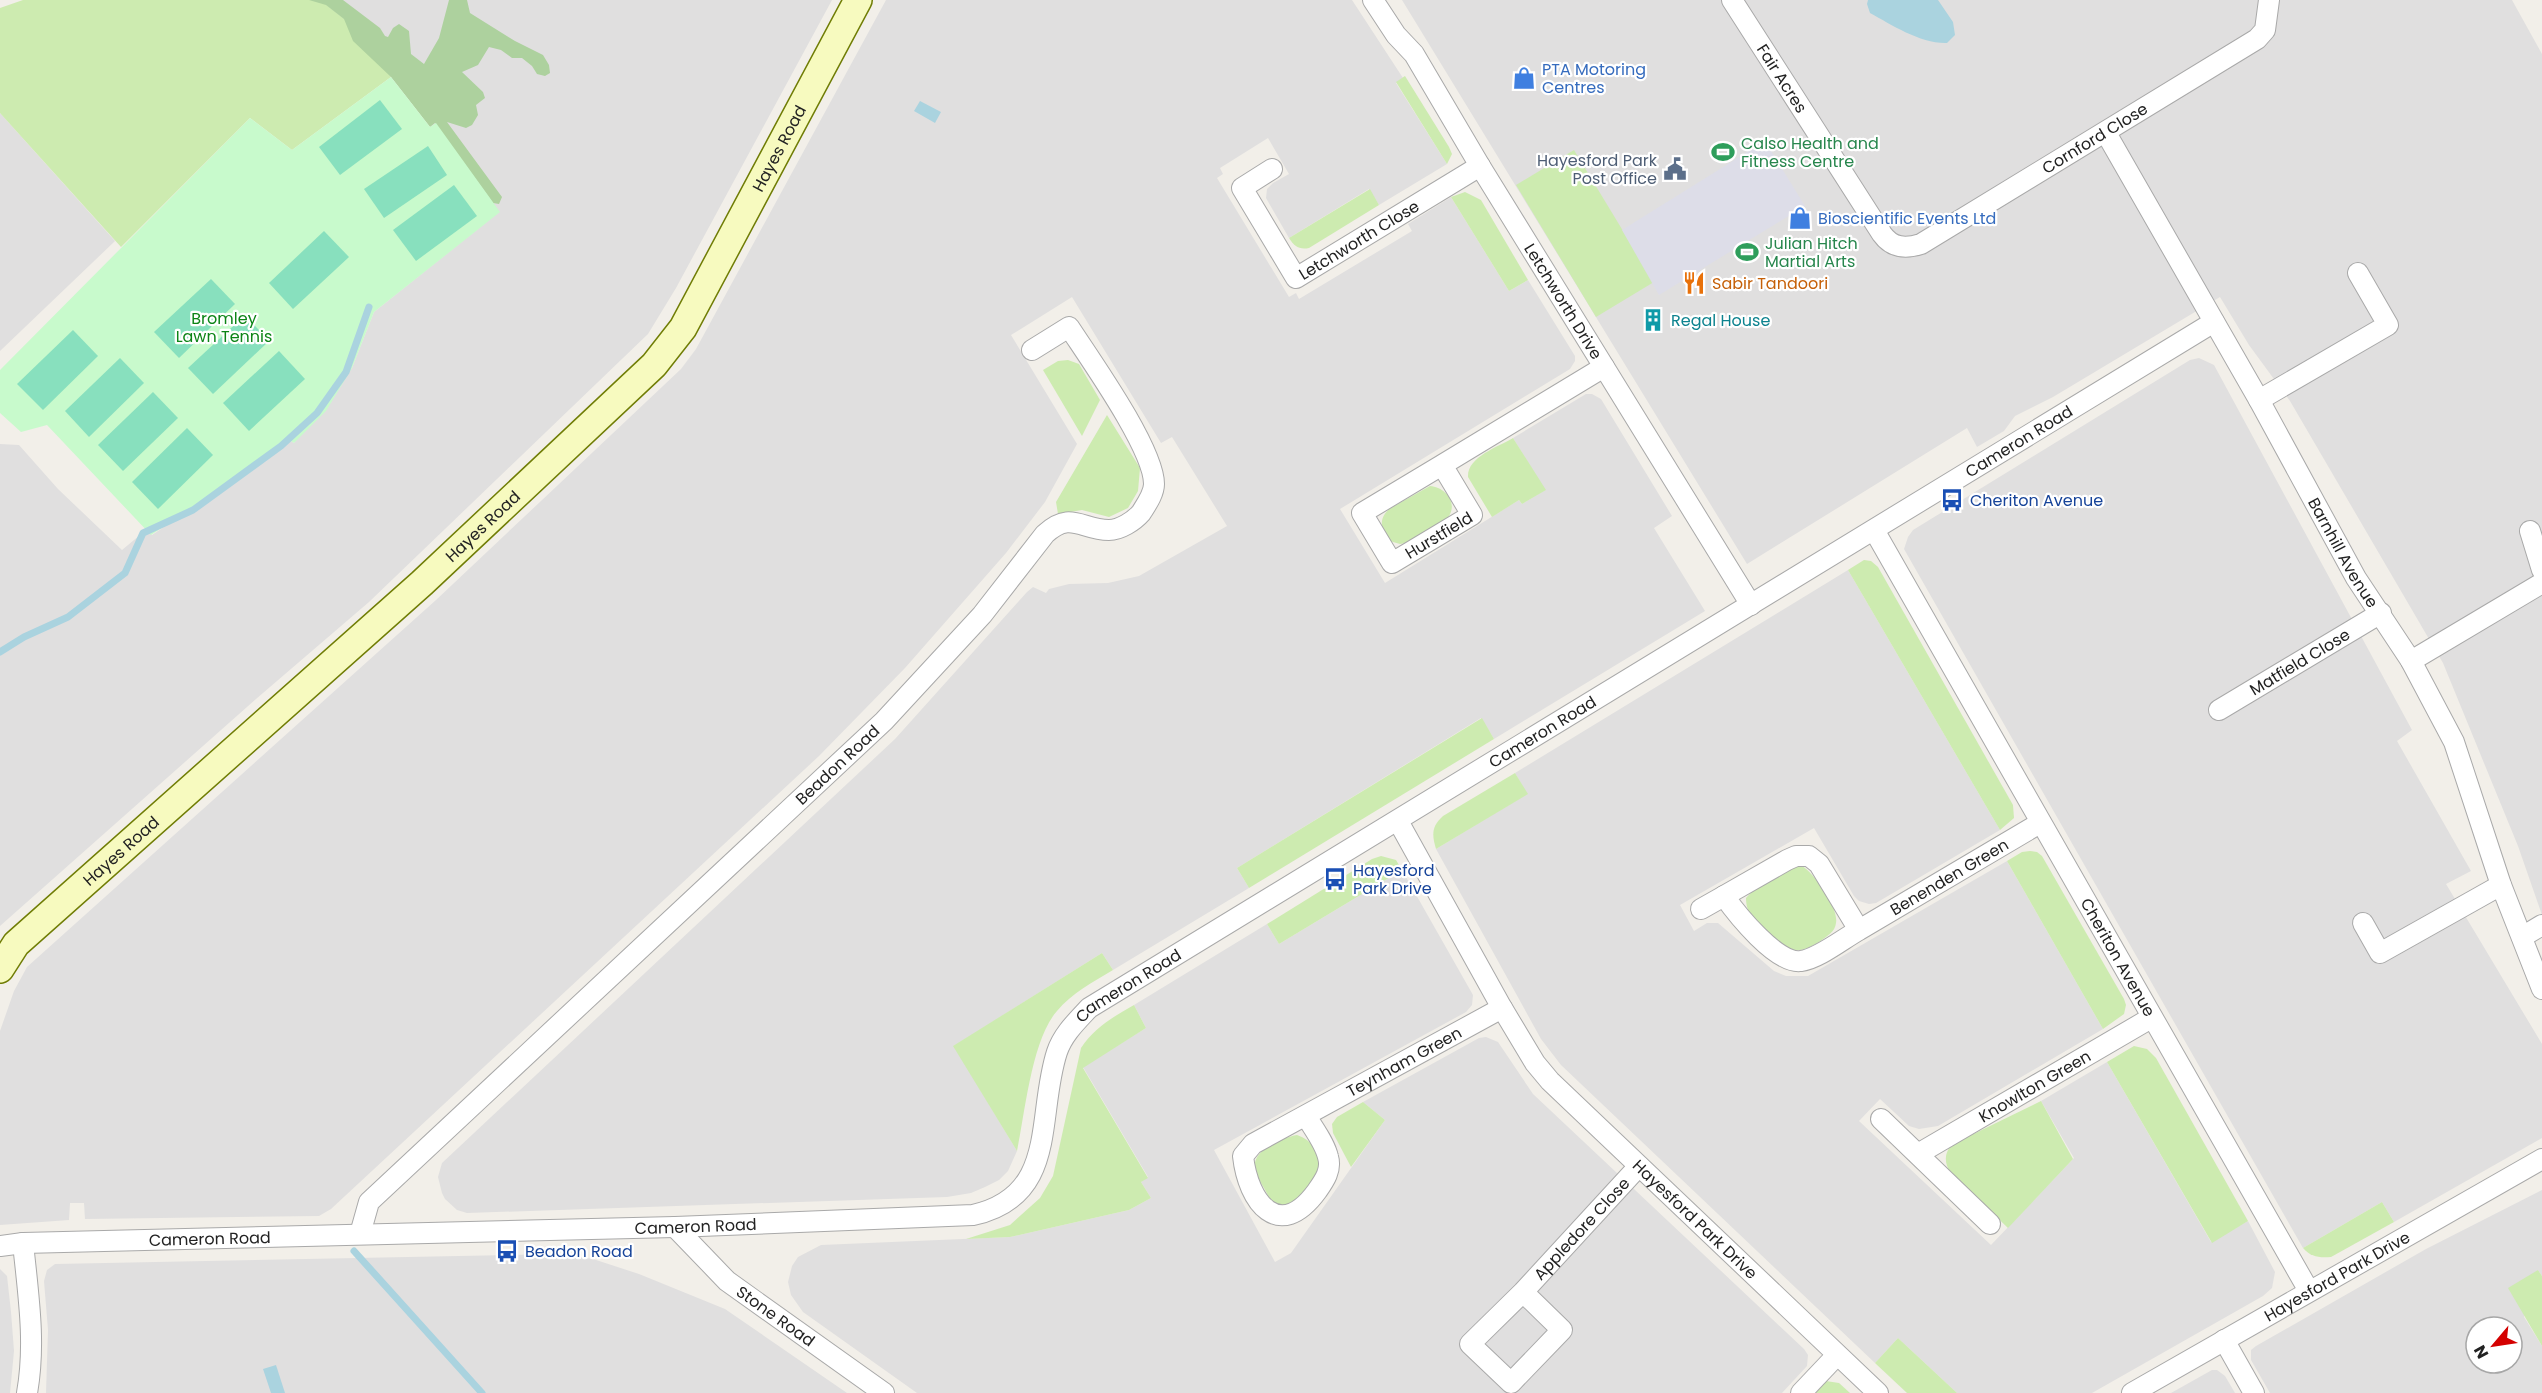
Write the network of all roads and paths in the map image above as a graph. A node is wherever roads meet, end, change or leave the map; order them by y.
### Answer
1 (858, 0) edge
2 (1373, 0) edge
3 (1732, 0) edge
4 (2268, 0) edge
5 (2106, 133) junction
6 (1480, 166) junction
7 (1272, 169) dead end
8 (1892, 244) joint
9 (2358, 273) dead end
10 (2214, 322) junction
11 (1032, 350) dead end
12 (1604, 367) junction
13 (2259, 400) junction
14 (1442, 465) junction
15 (1874, 530) junction
16 (2530, 531) dead end
17 (2542, 570) edge
18 (2542, 583) edge
19 (1751, 605) junction
20 (2380, 613) junction
21 (2411, 661) junction
22 (2219, 710) dead end
23 (1398, 821) junction
24 (2040, 823) junction
25 (2501, 885) junction
26 (1724, 896) junction
27 (1701, 909) dead end
28 (2362, 923) dead end
29 (2542, 925) edge
30 (1859, 930) junction
31 (2522, 937) junction
32 (0, 969) edge
33 (2542, 989) edge
34 (1502, 1008) junction
35 (2151, 1018) junction
36 (1306, 1116) junction
37 (1881, 1119) dead end
38 (1918, 1154) junction
39 (2542, 1159) edge
40 (1639, 1166) junction
41 (1990, 1224) dead end
42 (675, 1227) junction
43 (360, 1234) junction
44 (23, 1243) junction
45 (0, 1246) edge
46 (2309, 1291) junction
47 (1523, 1292) junction
48 (2224, 1340) junction
49 (1837, 1355) junction
50 (27, 1393) edge
51 (884, 1393) edge
52 (1801, 1393) edge
53 (1878, 1393) edge
54 (2132, 1393) edge
55 (2254, 1393) edge

1 - 32 main road, Hayes Road
2 - 6 street, Letchworth Drive
3 - 8 street, Fair Acres
4 - 5 street, Cornford Close
5 - 8 street, Cornford Close
5 - 10 street, Barnhill Avenue
6 - 7 street, Letchworth Close
6 - 12 street, Letchworth Drive
9 - 13 street
10 - 13 street, Barnhill Avenue
10 - 15 street, Cameron Road
11 - 43 street, Beadon Road
12 - 14 street, Hurstfield
12 - 19 street, Letchworth Drive
13 - 20 street, Barnhill Avenue
14 - 14 street, Hurstfield
15 - 19 street, Cameron Road
15 - 24 street, Cheriton Avenue
16 - 17 street
18 - 21 street
19 - 23 street, Cameron Road
20 - 21 street, Barnhill Avenue
20 - 22 street, Matfield Close
21 - 25 street, Barnhill Avenue
23 - 34 street, Hayesford Park Drive
23 - 42 street, Cameron Road
24 - 30 street, Benenden Green
24 - 35 street, Cheriton Avenue
25 - 28 street
25 - 31 street, Barnhill Avenue
26 - 27 street
26 - 30 street, Benenden Green
26 - 30 street
29 - 31 street
31 - 33 street, Barnhill Avenue
34 - 36 street, Teynham Green
34 - 40 street, Hayesford Park Drive
35 - 38 street, Knowlton Green
35 - 46 street, Cheriton Avenue
36 - 36 street, Teynham Green
37 - 38 street
38 - 41 street
39 - 46 street, Hayesford Park Drive
40 - 47 street, Appledore Close
40 - 49 street, Hayesford Park Drive
42 - 43 street, Cameron Road
42 - 51 street, Stone Road
43 - 44 street, Cameron Road
44 - 45 street, Cameron Road
44 - 50 street
46 - 48 street, Hayesford Park Drive
47 - 47 street, Appledore Close
48 - 54 street, Hayesford Park Drive
48 - 55 street
49 - 52 street
49 - 53 street, Hayesford Park Drive

